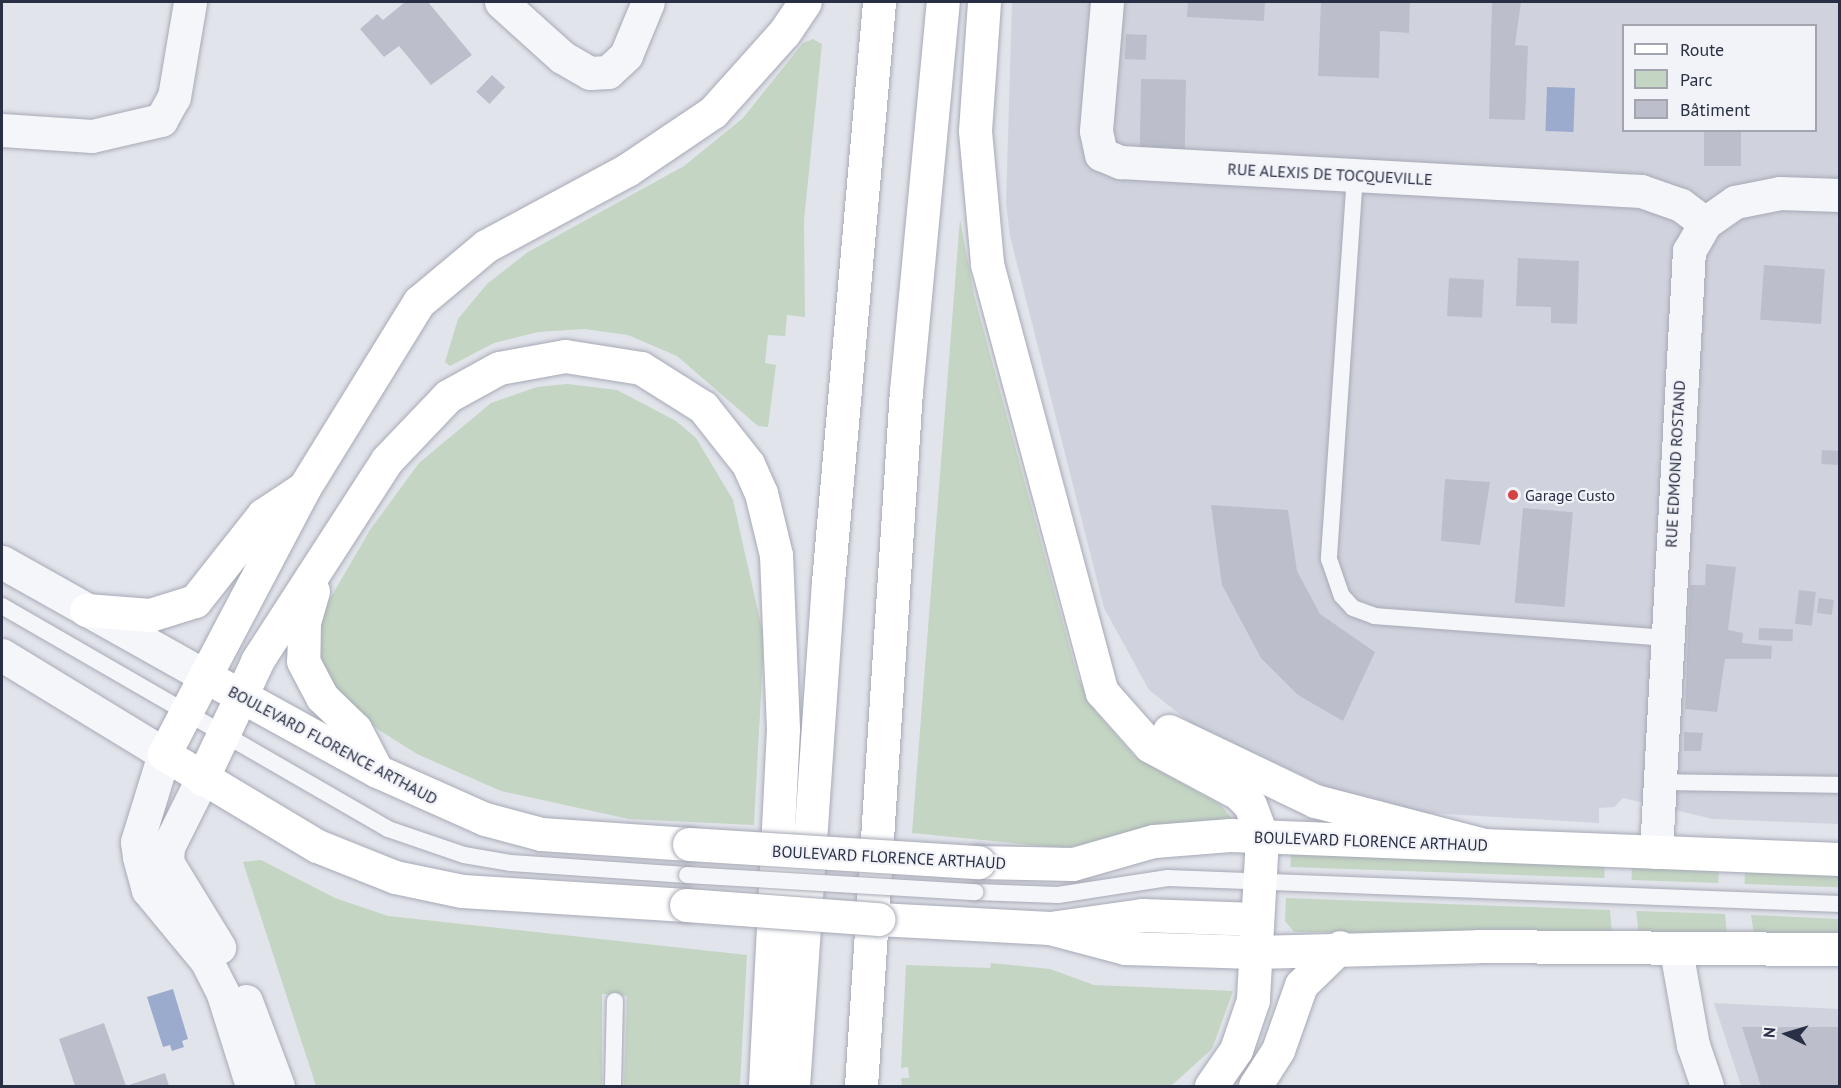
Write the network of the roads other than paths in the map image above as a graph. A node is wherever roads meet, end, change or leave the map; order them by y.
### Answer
1 (190, 2) edge
2 (501, 2) edge
3 (648, 2) edge
4 (805, 2) edge
5 (879, 2) edge
6 (943, 2) edge
7 (984, 2) edge
8 (1107, 2) edge
9 (2, 130) edge
10 (1355, 176) junction
11 (1839, 195) edge
12 (1706, 223) junction
13 (304, 488) junction
14 (2, 562) edge
15 (321, 564) junction
16 (2, 606) edge
17 (86, 610) junction
18 (1666, 638) junction
19 (2, 655) edge
20 (1095, 663) junction
21 (205, 676) junction
22 (241, 696) junction
23 (187, 711) junction
24 (224, 732) junction
25 (164, 754) junction
26 (377, 771) junction
27 (202, 779) junction
28 (1659, 782) junction
29 (1839, 785) edge
30 (1262, 837) junction
31 (1484, 845) junction
32 (1656, 852) junction
33 (1839, 859) edge
34 (688, 875) junction
35 (1260, 882) junction
36 (976, 892) junction
37 (1839, 904) edge
38 (1257, 919) junction
39 (1050, 927) junction
40 (1340, 947) junction
41 (1839, 949) edge
42 (1676, 950) junction
43 (1256, 952) junction
44 (615, 1000) dead end
45 (252, 1086) edge
46 (278, 1086) edge
47 (613, 1086) edge
48 (765, 1086) edge
49 (793, 1086) edge
50 (861, 1086) edge
51 (1211, 1086) edge
52 (1255, 1086) edge
53 (1707, 1086) edge

1 - 9 street
2 - 3 street
4 - 13 main road
5 - 49 main road
6 - 50 main road
7 - 20 main road
8 - 10 street, RUE ALEXIS DE TOCQUEVILLE
10 - 12 street, RUE ALEXIS DE TOCQUEVILLE
10 - 18 lane
11 - 12 street, RUE EDMOND ROSTAND
12 - 18 street, RUE EDMOND ROSTAND
13 - 17 main road
13 - 21 main road
14 - 17 street, BOULEVARD FLORENCE ARTHAUD
15 - 22 main road
15 - 26 main road
15 - 48 main road
16 - 23 lane, BOULEVARD FLORENCE ARTHAUD
17 - 21 street, BOULEVARD FLORENCE ARTHAUD
18 - 28 street, RUE EDMOND ROSTAND
19 - 25 street, BOULEVARD FLORENCE ARTHAUD
20 - 30 main road
20 - 31 main road
21 - 22 main road, BOULEVARD FLORENCE ARTHAUD
21 - 23 main road
22 - 24 main road
22 - 26 main road, BOULEVARD FLORENCE ARTHAUD
23 - 24 lane, BOULEVARD FLORENCE ARTHAUD
23 - 25 main road
24 - 27 main road
24 - 34 lane, BOULEVARD FLORENCE ARTHAUD
25 - 27 main road, BOULEVARD FLORENCE ARTHAUD
25 - 45 street
26 - 34 main road, BOULEVARD FLORENCE ARTHAUD
27 - 34 main road, BOULEVARD FLORENCE ARTHAUD
27 - 46 street
28 - 29 lane
28 - 32 street, RUE EDMOND ROSTAND
30 - 31 main road, BOULEVARD FLORENCE ARTHAUD
30 - 35 main road
30 - 36 main road, BOULEVARD FLORENCE ARTHAUD
31 - 32 main road, BOULEVARD FLORENCE ARTHAUD
32 - 33 main road, BOULEVARD FLORENCE ARTHAUD
34 - 36 main road, BOULEVARD FLORENCE ARTHAUD, bridge
34 - 36 main road, BOULEVARD FLORENCE ARTHAUD, bridge
35 - 36 lane, BOULEVARD FLORENCE ARTHAUD
35 - 37 lane, BOULEVARD FLORENCE ARTHAUD
35 - 38 main road
36 - 39 main road, BOULEVARD FLORENCE ARTHAUD
38 - 39 main road, BOULEVARD FLORENCE ARTHAUD
38 - 43 main road
39 - 43 main road, BOULEVARD FLORENCE ARTHAUD
40 - 42 main road, BOULEVARD FLORENCE ARTHAUD
40 - 43 main road, BOULEVARD FLORENCE ARTHAUD
40 - 52 main road
41 - 42 main road, BOULEVARD FLORENCE ARTHAUD
42 - 53 street
43 - 51 main road
44 - 47 lane

